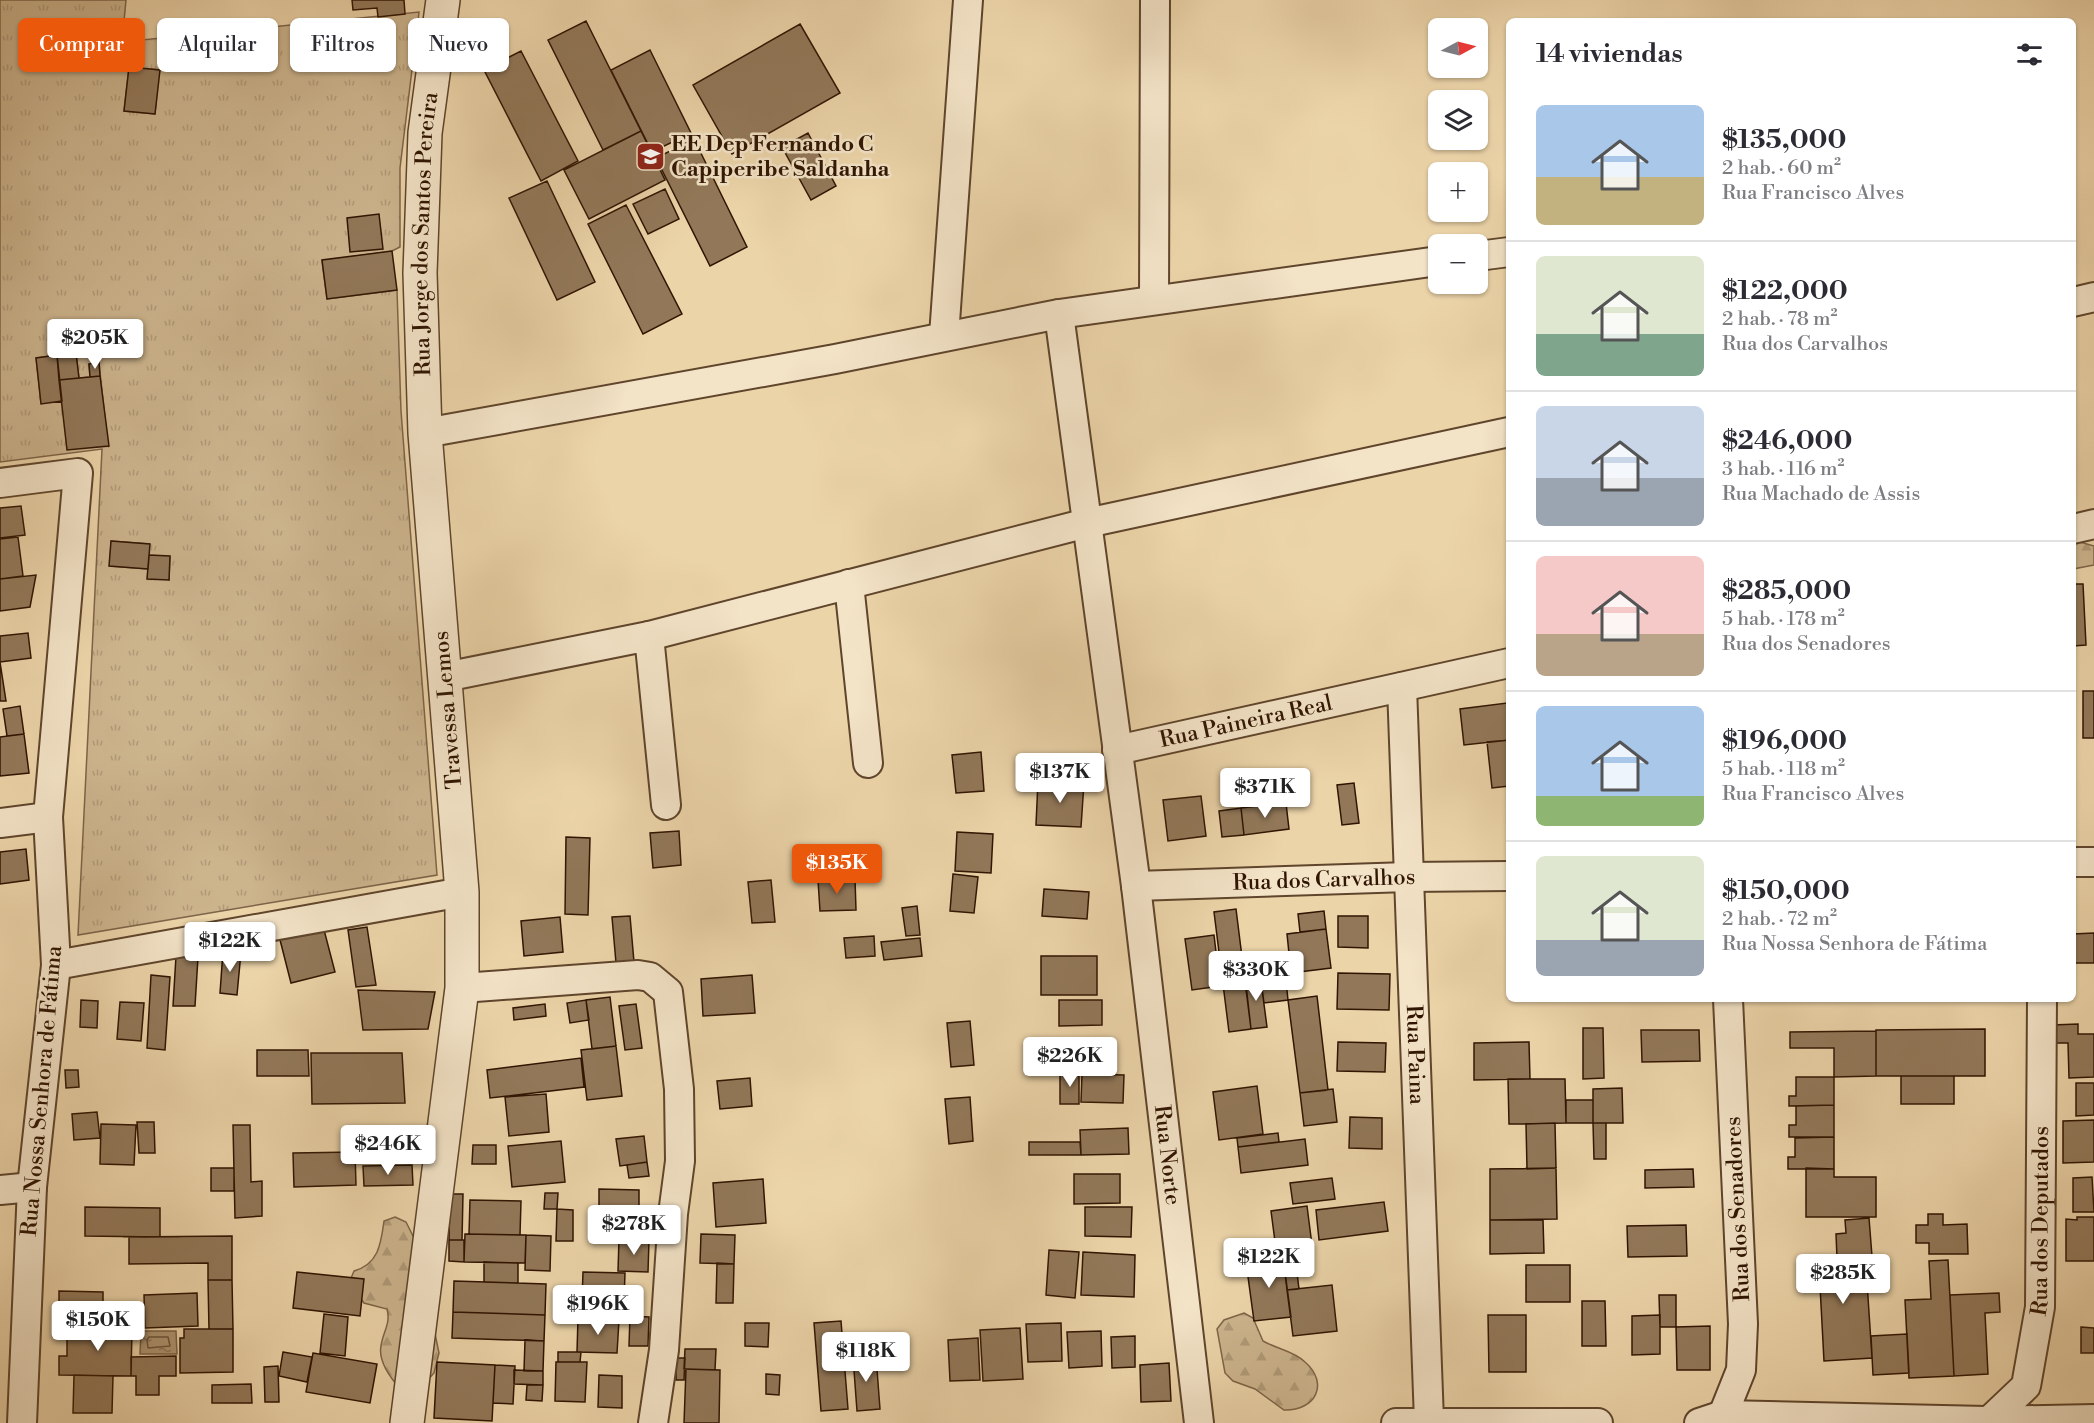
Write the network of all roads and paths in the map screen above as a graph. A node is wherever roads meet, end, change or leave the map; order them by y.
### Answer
1 (443, 0) edge
2 (968, 0) edge
3 (1155, 0) edge
4 (1506, 252) edge
5 (1488, 255) edge
6 (1428, 262) edge
7 (2094, 297) edge
8 (1154, 300) junction
9 (2076, 301) edge
10 (1059, 314) junction
11 (944, 336) junction
12 (425, 433) junction
13 (1506, 433) edge
14 (0, 483) edge
15 (1087, 523) junction
16 (2094, 524) edge
17 (2076, 528) edge
18 (849, 584) junction
19 (649, 636) junction
20 (1506, 664) edge
21 (445, 677) junction
22 (1402, 687) junction
23 (1117, 750) junction
24 (868, 763) dead end
25 (666, 805) dead end
26 (48, 817) junction
27 (0, 823) edge
28 (2076, 862) edge
29 (2094, 862) edge
30 (1506, 876) edge
31 (1408, 877) junction
32 (1137, 886) junction
33 (462, 892) junction
34 (56, 965) junction
35 (462, 988) junction
36 (1728, 1002) edge
37 (2042, 1002) edge
38 (32, 1187) junction
39 (0, 1190) edge
40 (1711, 1419) edge
41 (2094, 1419) edge
42 (1429, 1421) junction
43 (1987, 1422) edge
44 (22, 1423) edge
45 (407, 1423) edge
46 (653, 1423) edge
47 (1199, 1423) edge
48 (1396, 1423) edge
49 (1598, 1423) edge

1 - 12 street, Rua Jorge dos Santos Pereira
2 - 11 street
3 - 8 street
4 - 5 street
6 - 8 street
7 - 9 street
8 - 10 street
10 - 11 street
10 - 15 street
11 - 12 street
12 - 21 street, Travessa Lemos
13 - 15 street
14 - 26 street, Rua Nossa Senhora de Fátima
15 - 18 street
15 - 23 street
16 - 17 street
18 - 19 street
18 - 24 street
19 - 21 street
19 - 25 street
20 - 22 street, Rua Paineira Real
21 - 33 street, Travessa Lemos
22 - 23 street, Rua Paineira Real
22 - 31 street, Rua Paina
23 - 32 street
26 - 27 street
26 - 34 street, Rua Nossa Senhora de Fátima
28 - 29 street
30 - 31 street, Rua dos Carvalhos
31 - 32 street, Rua dos Carvalhos
31 - 42 street, Rua Paina
32 - 47 street, Rua Norte
33 - 34 street
33 - 35 street, Travessa Lemos
34 - 38 street, Rua Nossa Senhora de Fátima
35 - 45 street, Travessa Lemos
35 - 46 street
36 - 40 street, Rua dos Senadores
37 - 43 street, Rua dos Deputados
38 - 39 street
38 - 44 street, Rua Nossa Senhora de Fátima
40 - 43 street
41 - 43 street
42 - 48 street
42 - 49 street

